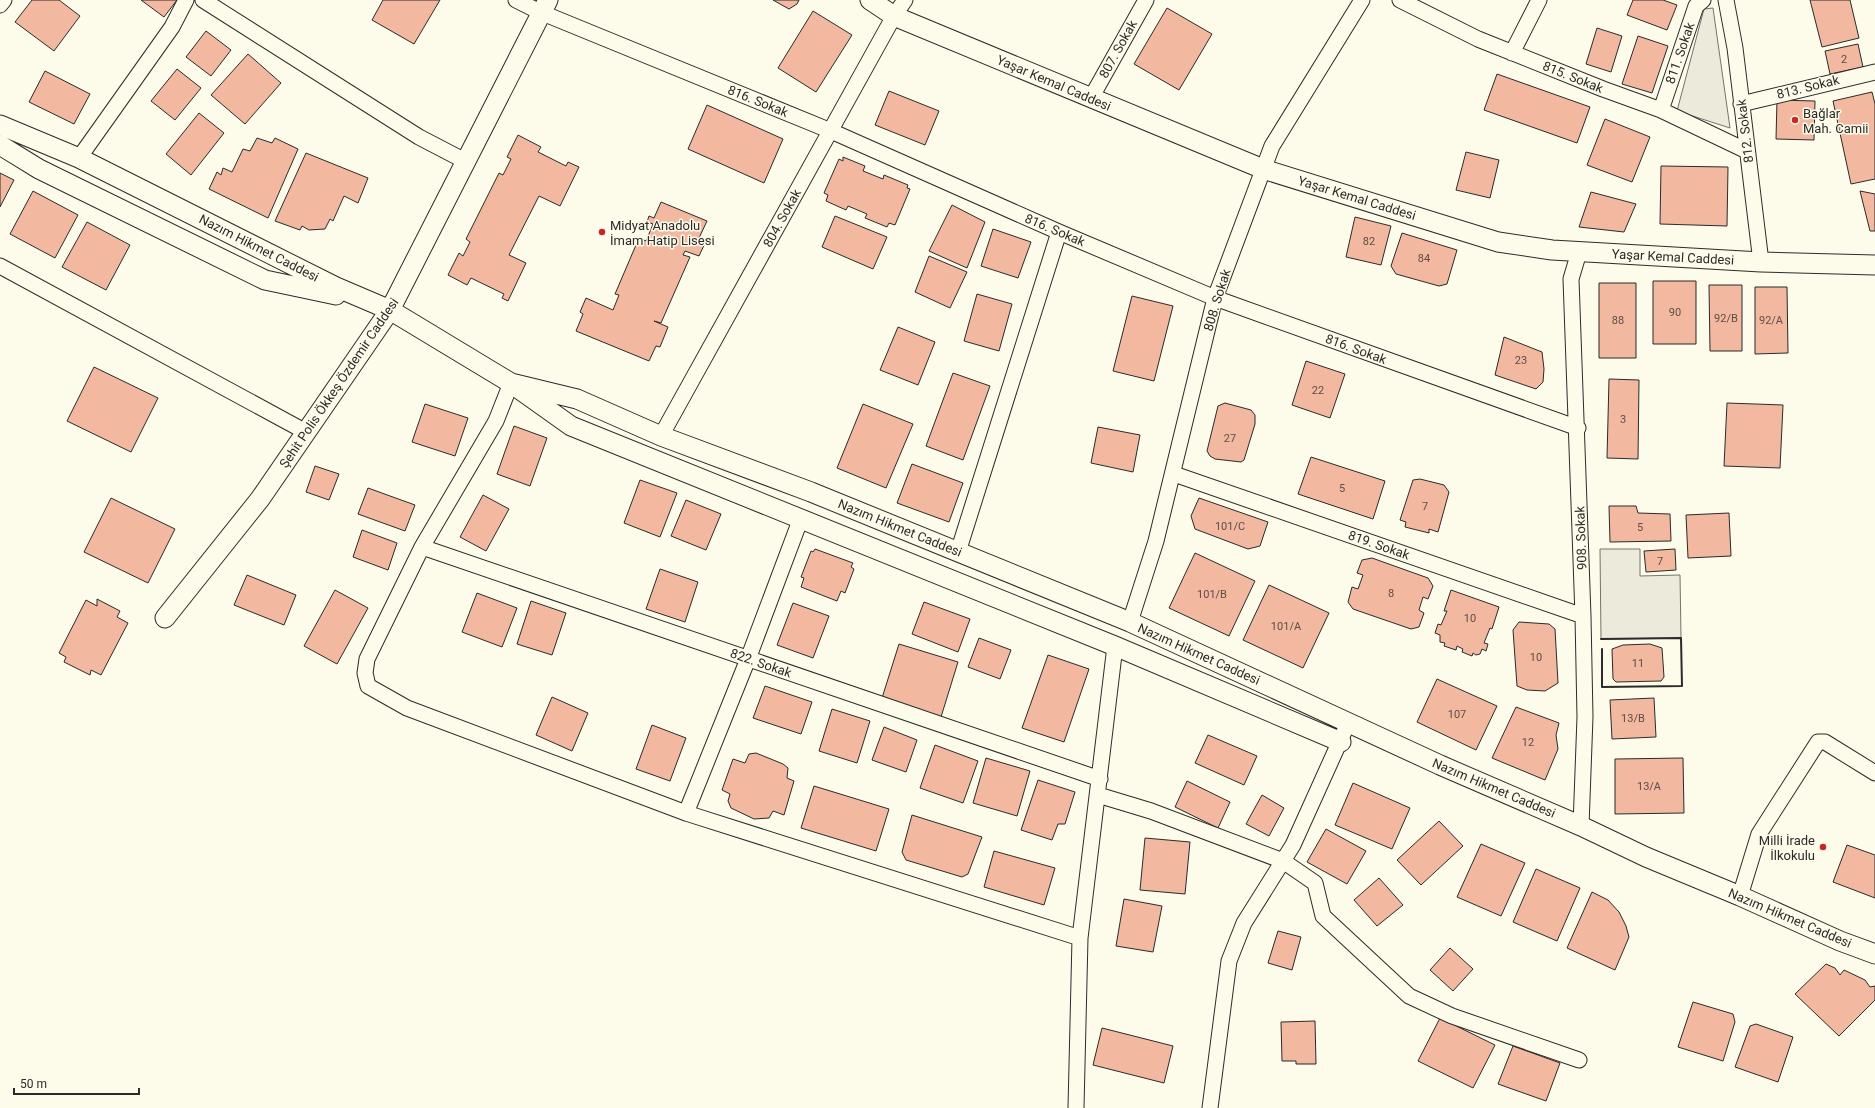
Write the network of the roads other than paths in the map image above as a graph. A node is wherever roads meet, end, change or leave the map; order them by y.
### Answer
1 (4, 0) edge
2 (186, 0) edge
3 (203, 0) edge
4 (516, 0) edge
5 (870, 0) edge
6 (905, 0) edge
7 (1146, 0) edge
8 (1362, 0) edge
9 (1400, 0) edge
10 (1539, 0) edge
11 (1703, 0) edge
12 (1726, 0) edge
13 (0, 6) edge
14 (544, 6) edge
15 (894, 16) junction
16 (1512, 53) junction
17 (1875, 72) edge
18 (1091, 98) junction
19 (1741, 104) junction
20 (1661, 110) junction
21 (0, 126) edge
22 (831, 131) junction
23 (0, 145) edge
24 (1747, 151) junction
25 (78, 158) junction
26 (467, 162) junction
27 (1263, 169) junction
28 (1059, 232) junction
29 (1579, 252) junction
30 (1761, 262) junction
31 (1875, 265) edge
32 (0, 266) edge
33 (1215, 298) junction
34 (369, 301) junction
35 (390, 310) junction
36 (511, 383) junction
37 (1578, 428) junction
38 (306, 432) junction
39 (661, 436) junction
40 (1174, 474) junction
41 (801, 518) junction
42 (422, 547) junction
43 (958, 552) junction
44 (1583, 616) junction
45 (165, 618) dead end
46 (1130, 622) junction
47 (1115, 646) junction
48 (748, 659) junction
49 (1348, 722) junction
50 (1341, 742) junction
51 (1875, 773) edge
52 (1100, 779) junction
53 (1098, 795) junction
54 (686, 813) junction
55 (1581, 826) junction
56 (1283, 861) junction
57 (1740, 896) junction
58 (1080, 938) junction
59 (1875, 954) edge
60 (1579, 1060) dead end
61 (1076, 1108) edge
62 (1210, 1108) edge

1 - 13 street
2 - 25 street
3 - 26 street
4 - 14 street, 816. Sokak
5 - 15 street, Yaşar Kemal Caddesi
6 - 15 street, 804. Sokak
7 - 18 street, 807. Sokak
8 - 27 street, 808. Sokak
9 - 16 street, 815. Sokak
10 - 16 street
11 - 20 street, 811. Sokak
12 - 19 street, 812. Sokak
14 - 22 street, 816. Sokak
14 - 26 street, Şehit Polis Ökkeş Özdemir Caddesi
15 - 18 street, Yaşar Kemal Caddesi
15 - 22 street, 804. Sokak
16 - 20 street, 815. Sokak
17 - 19 street, 813. Sokak
18 - 27 street, Yaşar Kemal Caddesi
19 - 24 street, 812. Sokak
20 - 24 street, 815. Sokak
21 - 25 street, Nazım Hikmet Caddesi
22 - 28 street, 816. Sokak
22 - 39 street, 804. Sokak
23 - 34 street
24 - 30 street, 812. Sokak
25 - 34 street, Nazım Hikmet Caddesi
26 - 35 street, Şehit Polis Ökkeş Özdemir Caddesi
27 - 29 street, Yaşar Kemal Caddesi
27 - 33 street, 808. Sokak
28 - 33 street, 816. Sokak
28 - 43 street
29 - 30 street, Yaşar Kemal Caddesi
29 - 37 street, 908. Sokak
30 - 31 street, Yaşar Kemal Caddesi
32 - 38 street
33 - 37 street, 816. Sokak
33 - 40 street, 808. Sokak
34 - 35 street, Nazım Hikmet Caddesi
35 - 36 street, Nazım Hikmet Caddesi
35 - 38 street, Şehit Polis Ökkeş Özdemir Caddesi
36 - 39 street, Nazım Hikmet Caddesi
36 - 41 street, Nazım Hikmet Caddesi
36 - 42 street
37 - 44 street, 908. Sokak
38 - 45 street, Şehit Polis Ökkeş Özdemir Caddesi
39 - 43 street, Nazım Hikmet Caddesi
40 - 44 street, 819. Sokak
40 - 46 street, 808. Sokak
41 - 47 street, Nazım Hikmet Caddesi
41 - 48 street
42 - 48 street, 822. Sokak
42 - 54 street
43 - 46 street, Nazım Hikmet Caddesi
44 - 55 street, 908. Sokak
46 - 49 street, Nazım Hikmet Caddesi
47 - 50 street, Nazım Hikmet Caddesi
47 - 52 street
48 - 52 street, 822. Sokak
48 - 54 street
49 - 50 street
49 - 55 street, Nazım Hikmet Caddesi
50 - 56 street
51 - 57 street
52 - 53 street
53 - 56 street
53 - 58 street
54 - 58 street
55 - 57 street, Nazım Hikmet Caddesi
56 - 60 street
56 - 62 street
57 - 59 street, Nazım Hikmet Caddesi
58 - 61 street

